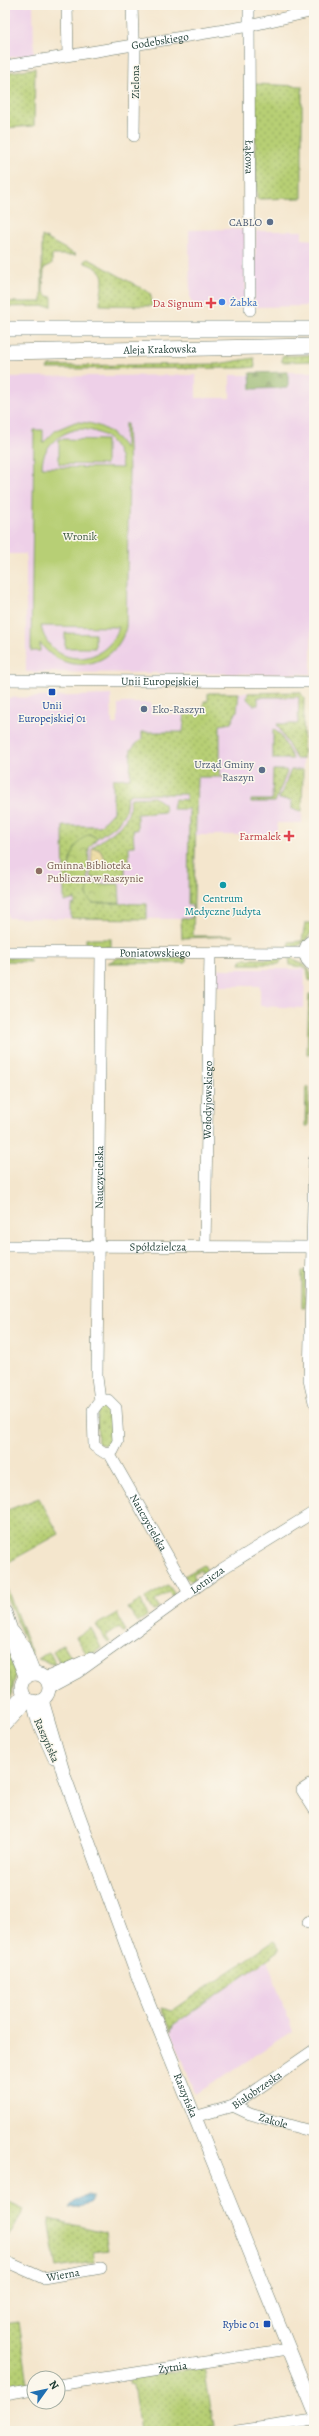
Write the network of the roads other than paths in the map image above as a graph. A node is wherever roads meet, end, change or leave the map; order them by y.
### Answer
1 (68, 5) edge
2 (132, 5) edge
3 (249, 5) edge
4 (314, 10) edge
5 (249, 26) junction
6 (134, 44) junction
7 (68, 55) junction
8 (5, 66) edge
9 (134, 136) dead end
10 (250, 310) dead end
11 (5, 329) edge
12 (314, 329) edge
13 (311, 347) edge
14 (5, 352) edge
15 (5, 680) edge
16 (314, 682) edge
17 (314, 939) edge
18 (5, 952) edge
19 (101, 952) junction
20 (210, 953) junction
21 (304, 953) junction
22 (314, 966) edge
23 (314, 1160) edge
24 (5, 1246) edge
25 (98, 1247) junction
26 (205, 1247) junction
27 (312, 1247) junction
28 (312, 1317) edge
29 (100, 1401) junction
30 (314, 1402) edge
31 (109, 1453) junction
32 (314, 1512) edge
33 (189, 1593) junction
34 (5, 1612) edge
35 (38, 1680) junction
36 (32, 1699) junction
37 (10, 1715) edge
38 (38, 1721) junction
39 (5, 1727) edge
40 (65, 1778) junction
41 (314, 1782) edge
42 (314, 1809) edge
43 (314, 2050) edge
44 (233, 2106) junction
45 (194, 2118) junction
46 (314, 2132) edge
47 (5, 2261) edge
48 (101, 2268) dead end
49 (288, 2349) junction
50 (66, 2384) edge
51 (26, 2390) edge
52 (5, 2394) edge
53 (313, 2405) edge
54 (314, 2420) edge
55 (237, 2431) edge

1 - 7 street
2 - 6 street, Zielona
3 - 5 street, Łąkowa
4 - 5 street, Godebskiego
5 - 6 street, Godebskiego
5 - 10 street, Łąkowa
6 - 7 street, Godebskiego
6 - 9 street, Zielona
7 - 8 street, Godebskiego
11 - 12 main road, Aleja Krakowska
13 - 14 main road, Aleja Krakowska
15 - 16 street, Unii Europejskiej
17 - 21 street
18 - 19 street, Poniatowskiego
19 - 20 street, Poniatowskiego
19 - 25 street, Nauczycielska
20 - 21 street, Poniatowskiego
20 - 26 street, Wołodyjowskiego
21 - 22 street
23 - 27 street
24 - 25 street, Spółdzielcza
25 - 26 street, Spółdzielcza
25 - 29 street, Nauczycielska
26 - 27 street, Spółdzielcza
27 - 28 street
28 - 30 street
29 - 31 street, Nauczycielska
29 - 31 street
31 - 33 street, Nauczycielska
32 - 33 street, Lotnicza
33 - 35 street, Lotnicza
34 - 35 street
35 - 36 street
35 - 36 street
36 - 37 street
36 - 38 street, Raszyńska
36 - 40 street, Raszyńska
37 - 38 street
37 - 39 street
38 - 40 street, Raszyńska
40 - 45 street, Raszyńska
41 - 42 street
43 - 44 street, Białobrzeska
44 - 45 street, Białobrzeska
44 - 46 street, Zakole
45 - 49 street, Raszyńska
47 - 48 street, Wierna
49 - 50 street, Żytnia
49 - 53 street, Raszyńska
51 - 52 street
54 - 55 street

